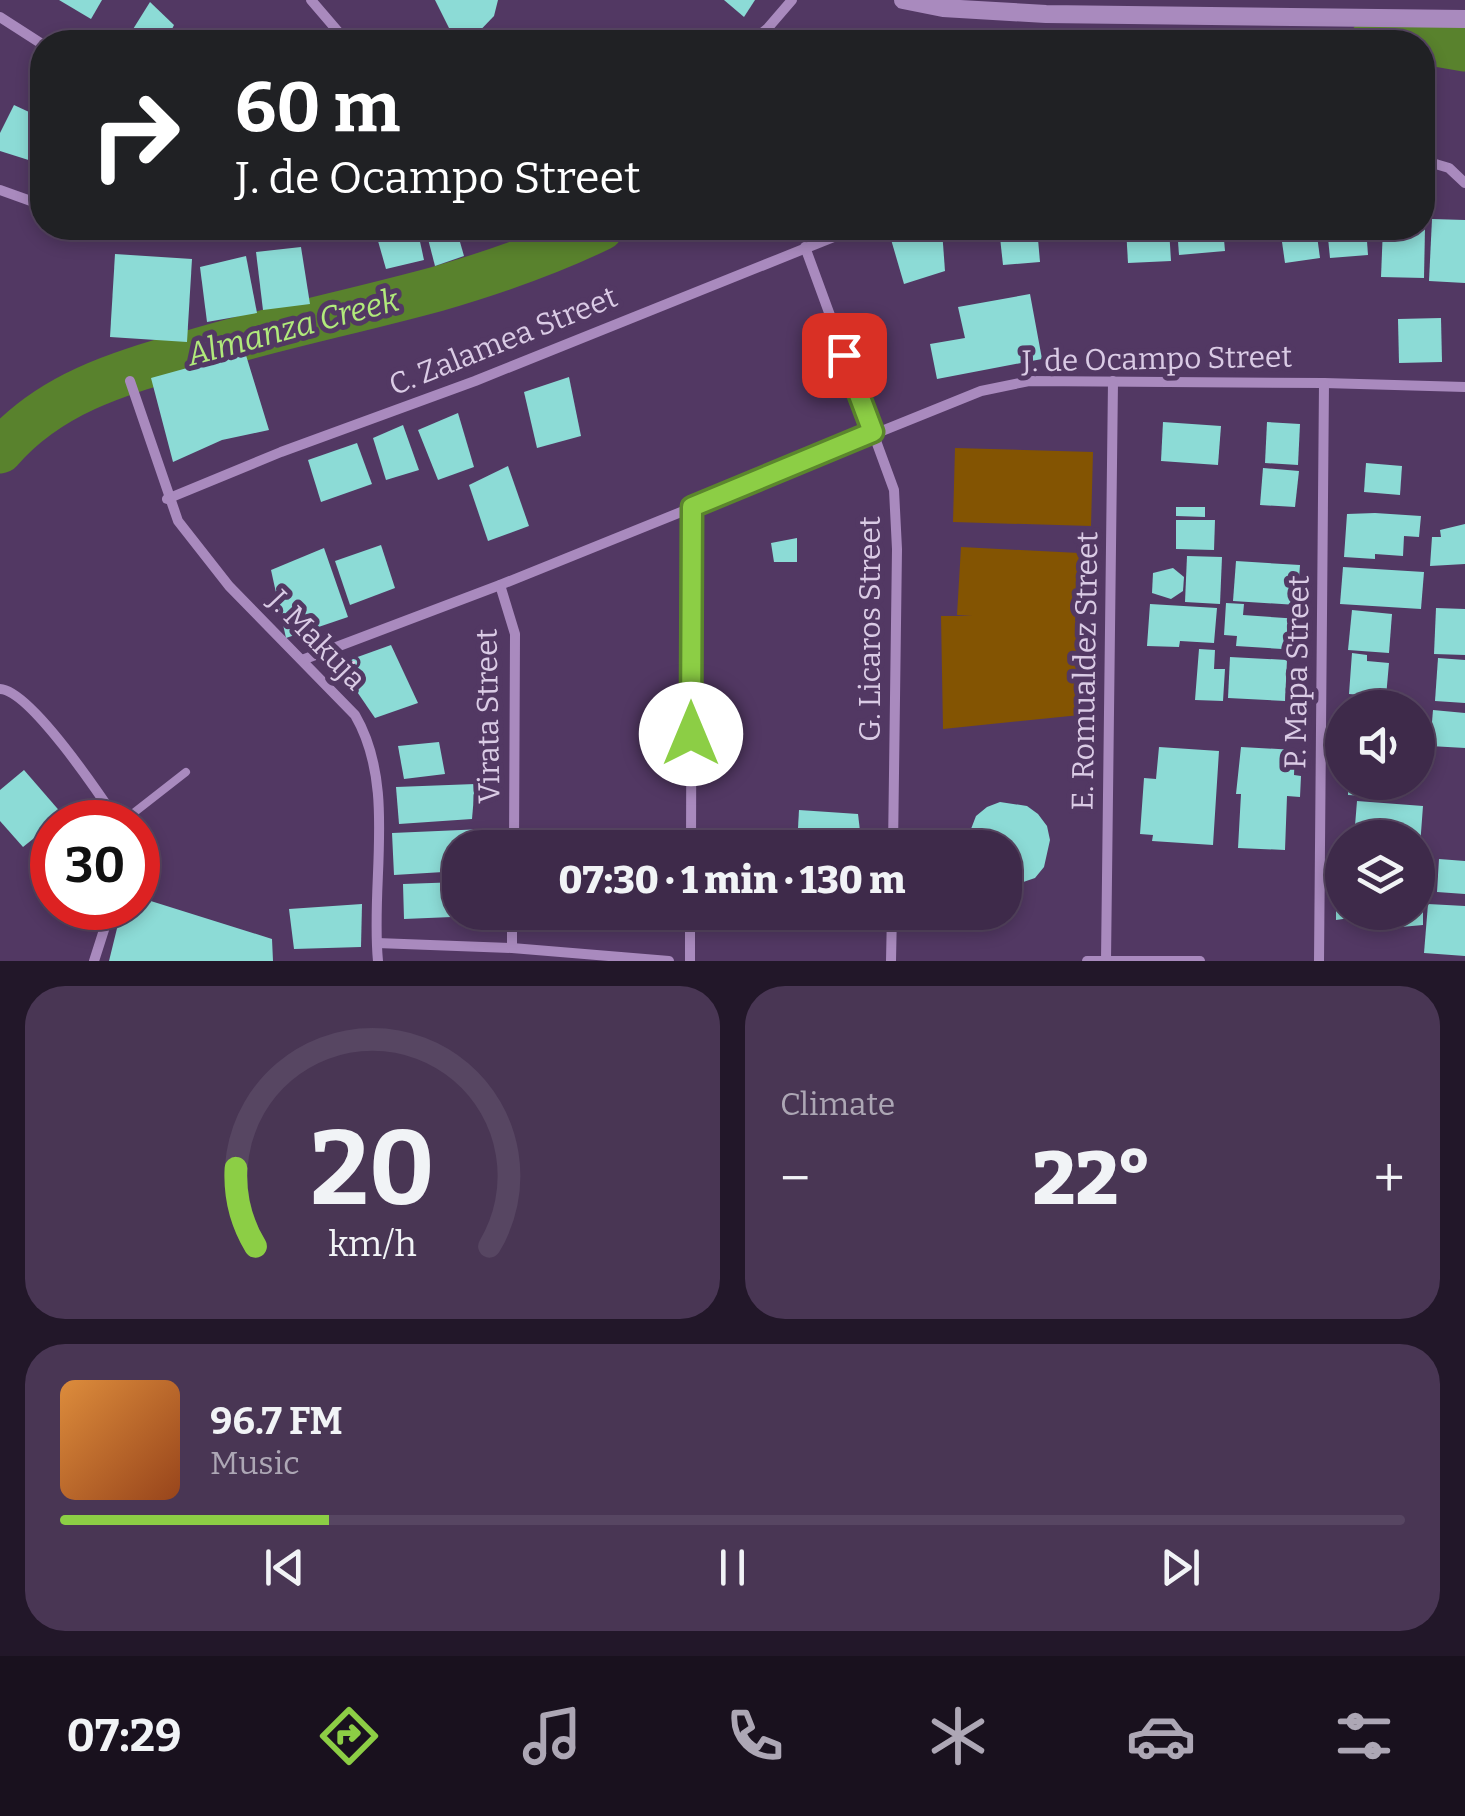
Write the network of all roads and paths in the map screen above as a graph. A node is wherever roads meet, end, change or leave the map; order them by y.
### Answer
1 (311, 0) edge
2 (792, 0) edge
3 (903, 0) edge
4 (959, 5) edge
5 (1014, 6) edge
6 (1046, 7) edge
7 (0, 16) edge
8 (1465, 19) edge
9 (337, 30) edge
10 (767, 30) edge
11 (30, 36) edge
12 (1435, 164) edge
13 (1465, 183) edge
14 (0, 190) edge
15 (30, 201) edge
16 (824, 240) edge
17 (806, 247) junction
18 (130, 381) dead end
19 (1114, 382) junction
20 (1324, 382) junction
21 (1465, 387) edge
22 (873, 432) junction
23 (168, 499) junction
24 (692, 507) junction
25 (500, 585) junction
26 (302, 660) junction
27 (0, 690) edge
28 (186, 772) dead end
29 (103, 800) edge
30 (149, 800) edge
31 (514, 830) edge
32 (691, 830) edge
33 (893, 830) edge
34 (105, 930) edge
35 (512, 930) edge
36 (690, 930) edge
37 (892, 930) edge
38 (377, 943) junction
39 (512, 948) junction
40 (94, 961) edge
41 (378, 961) edge
42 (669, 961) edge
43 (690, 961) edge
44 (891, 961) edge
45 (1087, 961) edge
46 (1106, 961) edge
47 (1200, 961) edge
48 (1319, 961) edge

1 - 9 street
2 - 10 street
3 - 4 street
4 - 5 street
5 - 6 street
6 - 8 street
7 - 11 street
12 - 13 street
14 - 15 street
16 - 17 street, C. Zalamea Street
17 - 22 street, G. Licaros Street
17 - 23 street, C. Zalamea Street
18 - 23 street, J. Makuja
19 - 20 street, J. de Ocampo Street
19 - 22 street, J. de Ocampo Street
19 - 46 street, E. Romualdez Street
20 - 21 street, J. de Ocampo Street
20 - 48 street, P. Mapa Street
22 - 24 street, J. de Ocampo Street
22 - 33 street, G. Licaros Street
23 - 26 street, J. Makuja
24 - 25 street, J. de Ocampo Street
24 - 32 street
25 - 26 street, J. de Ocampo Street
25 - 31 street, Virata Street
26 - 38 street, J. Makuja
27 - 29 street
28 - 30 lane
34 - 40 street
35 - 39 street
36 - 43 street
37 - 44 street
38 - 39 street
38 - 41 street, J. Makuja
39 - 42 street
45 - 46 street
46 - 47 street

